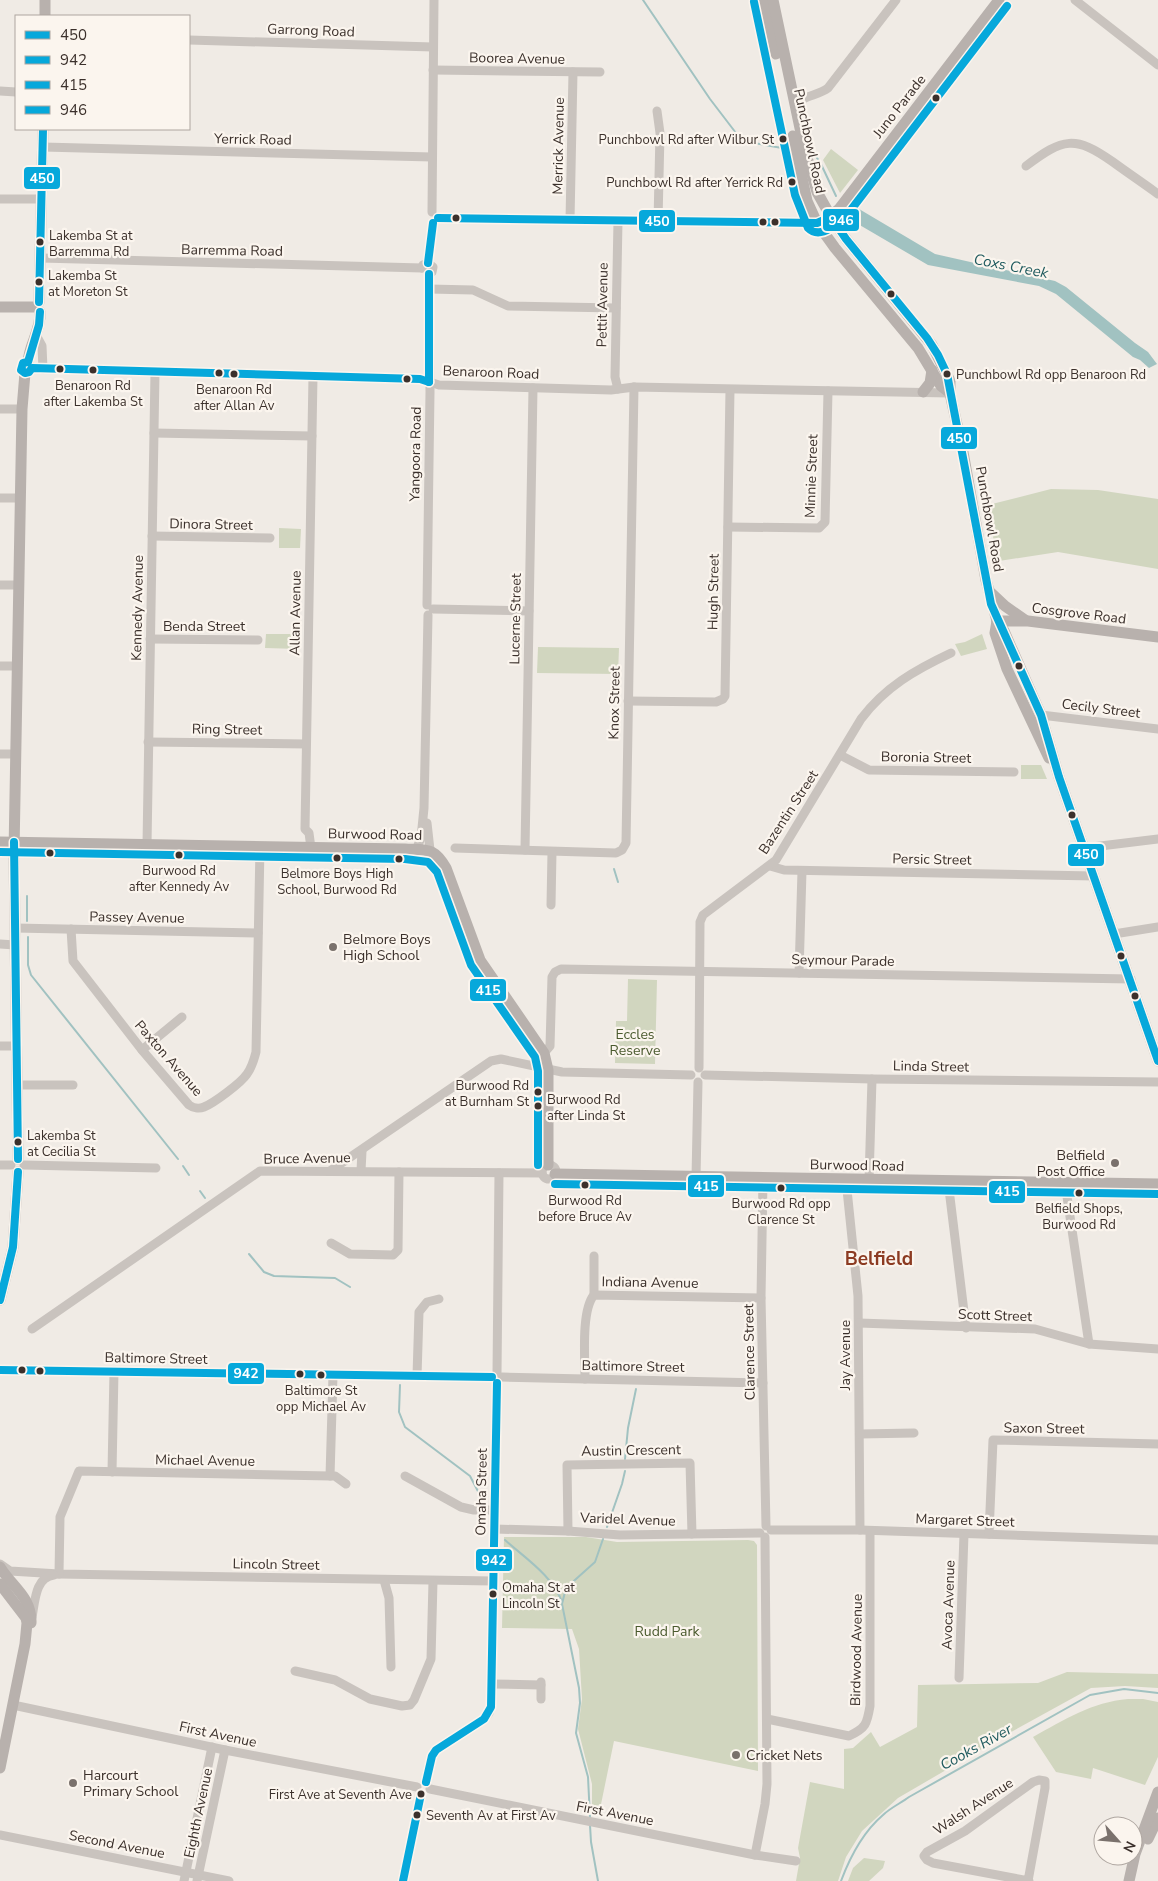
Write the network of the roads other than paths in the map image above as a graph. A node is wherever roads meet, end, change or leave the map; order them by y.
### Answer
1 (45, 0) edge
2 (434, 0) edge
3 (764, 0) edge
4 (773, 0) edge
5 (896, 0) edge
6 (999, 0) edge
7 (1074, 0) edge
8 (45, 15) edge
9 (190, 40) edge
10 (433, 47) junction
11 (1158, 65) edge
12 (433, 70) junction
13 (573, 72) junction
14 (600, 72) dead end
15 (0, 91) edge
16 (15, 92) edge
17 (795, 106) junction
18 (658, 111) dead end
19 (43, 130) edge
20 (43, 147) junction
21 (432, 157) junction
22 (1026, 166) dead end
23 (1158, 194) edge
24 (0, 199) edge
25 (42, 199) junction
26 (830, 217) junction
27 (434, 218) junction
28 (570, 220) junction
29 (618, 221) junction
30 (658, 221) junction
31 (817, 223) junction
32 (41, 258) junction
33 (426, 268) junction
34 (429, 289) junction
35 (0, 307) edge
36 (38, 307) junction
37 (616, 308) junction
38 (32, 368) junction
39 (932, 369) junction
40 (155, 372) junction
41 (313, 376) junction
42 (430, 382) junction
43 (634, 387) junction
44 (533, 388) junction
45 (618, 389) junction
46 (730, 390) junction
47 (828, 391) junction
48 (923, 392) junction
49 (950, 393) junction
50 (0, 409) edge
51 (22, 409) junction
52 (154, 433) junction
53 (312, 436) junction
54 (0, 498) edge
55 (20, 498) junction
56 (728, 527) junction
57 (152, 536) junction
58 (270, 538) dead end
59 (0, 585) edge
60 (18, 585) junction
61 (987, 585) junction
62 (429, 610) junction
63 (529, 611) junction
64 (997, 621) junction
65 (1028, 621) junction
66 (1158, 637) edge
67 (150, 639) junction
68 (258, 640) dead end
69 (951, 653) dead end
70 (0, 666) edge
71 (17, 666) junction
72 (628, 701) junction
73 (1041, 715) junction
74 (1158, 729) edge
75 (148, 742) junction
76 (306, 744) junction
77 (0, 754) edge
78 (15, 754) junction
79 (840, 755) junction
80 (1014, 772) dead end
81 (1059, 777) junction
82 (424, 808) junction
83 (1158, 839) edge
84 (0, 842) edge
85 (14, 842) junction
86 (146, 844) junction
87 (260, 846) junction
88 (311, 848) junction
89 (455, 848) dead end
90 (1084, 848) junction
91 (416, 850) junction
92 (430, 850) junction
93 (525, 850) junction
94 (552, 852) junction
95 (770, 866) junction
96 (802, 871) junction
97 (1094, 876) junction
98 (551, 905) dead end
99 (1158, 927) edge
100 (15, 928) junction
101 (71, 929) junction
102 (258, 933) junction
103 (1114, 934) junction
104 (0, 944) edge
105 (15, 944) junction
106 (699, 972) junction
107 (799, 973) junction
108 (1131, 979) junction
109 (182, 1017) dead end
110 (1154, 1034) edge
111 (0, 1046) edge
112 (16, 1046) junction
113 (142, 1050) junction
114 (544, 1053) junction
115 (1157, 1054) edge
116 (548, 1070) junction
117 (702, 1072) junction
118 (694, 1079) junction
119 (872, 1079) junction
120 (1158, 1082) edge
121 (17, 1085) junction
122 (73, 1085) dead end
123 (362, 1151) junction
124 (14, 1165) edge
125 (156, 1168) dead end
126 (330, 1171) junction
127 (361, 1171) junction
128 (548, 1171) junction
129 (399, 1172) junction
130 (499, 1174) junction
131 (696, 1177) junction
132 (763, 1178) junction
133 (846, 1180) junction
134 (870, 1180) junction
135 (948, 1181) junction
136 (1065, 1183) junction
137 (1158, 1184) edge
138 (331, 1243) dead end
139 (594, 1256) dead end
140 (594, 1295) junction
141 (761, 1298) junction
142 (439, 1299) dead end
143 (0, 1300) edge
144 (859, 1324) junction
145 (966, 1328) junction
146 (32, 1330) dead end
147 (1089, 1344) junction
148 (1158, 1350) edge
149 (0, 1370) edge
150 (114, 1371) junction
151 (333, 1375) junction
152 (417, 1376) junction
153 (497, 1378) junction
154 (585, 1379) junction
155 (763, 1383) junction
156 (914, 1433) dead end
157 (860, 1434) junction
158 (1158, 1444) edge
159 (112, 1472) junction
160 (330, 1476) junction
161 (405, 1476) dead end
162 (346, 1484) dead end
163 (494, 1510) junction
164 (494, 1529) junction
165 (860, 1530) junction
166 (870, 1530) junction
167 (568, 1531) junction
168 (765, 1531) junction
169 (692, 1534) junction
170 (964, 1534) junction
171 (989, 1534) junction
172 (1158, 1540) edge
173 (0, 1566) edge
174 (34, 1572) junction
175 (59, 1574) junction
176 (384, 1580) junction
177 (433, 1581) junction
178 (493, 1582) junction
179 (4, 1585) edge
180 (31, 1622) junction
181 (25, 1644) junction
182 (390, 1667) dead end
183 (296, 1671) dead end
184 (959, 1678) dead end
185 (492, 1684) junction
186 (541, 1699) dead end
187 (13, 1705) junction
188 (767, 1719) junction
189 (212, 1747) junction
190 (225, 1750) junction
191 (0, 1768) edge
192 (428, 1785) junction
193 (419, 1791) junction
194 (1158, 1792) edge
195 (1156, 1825) edge
196 (0, 1835) edge
197 (755, 1855) junction
198 (796, 1861) dead end
199 (185, 1877) edge
200 (198, 1878) edge
201 (229, 1881) edge
202 (403, 1881) edge
203 (1029, 1881) edge
204 (1128, 1881) edge
205 (1135, 1881) edge

1 - 8 main road
2 - 10 street, Yangoora Road
3 - 31 main road, Punchbowl Road
4 - 17 main road, Punchbowl Road
5 - 17 street
6 - 26 main road, Juno Parade
7 - 11 street
9 - 10 street, Garrong Road
10 - 12 street, Yangoora Road
12 - 13 street, Boorea Avenue
12 - 21 street, Yangoora Road
13 - 14 street, Boorea Avenue
13 - 28 street, Merrick Avenue
15 - 16 street
17 - 26 main road, Punchbowl Road
18 - 30 street
19 - 20 main road
20 - 21 street, Yerrick Road
20 - 25 main road
21 - 27 street, Yangoora Road
22 - 23 street
24 - 25 street
25 - 32 main road
26 - 31 main road, Juno Parade
26 - 49 main road, Punchbowl Road
27 - 28 street
27 - 33 street, Yangoora Road
28 - 29 street
29 - 30 street
29 - 37 street, Pettit Avenue
30 - 31 street
31 - 39 main road, Punchbowl Road
32 - 33 street, Barremma Road
32 - 36 main road
33 - 34 street, Yangoora Road
34 - 37 street
34 - 42 street, Yangoora Road
35 - 36 main road
36 - 38 main road
37 - 45 street, Pettit Avenue
38 - 40 street, Benaroon Road
38 - 51 main road
39 - 48 main road
39 - 49 main road, Punchbowl Road
40 - 41 street, Benaroon Road
40 - 52 street, Kennedy Avenue
41 - 42 street, Benaroon Road
41 - 53 street, Allan Avenue
42 - 44 street, Benaroon Road
42 - 62 street, Yangoora Road
43 - 45 street, Benaroon Road
43 - 46 street, Benaroon Road
43 - 72 street, Knox Street
44 - 45 street, Benaroon Road
44 - 63 street, Lucerne Street
46 - 47 street, Benaroon Road
46 - 56 street, Hugh Street
47 - 48 street, Benaroon Road
47 - 56 street, Minnie Street
48 - 49 street, Benaroon Road
49 - 61 main road, Punchbowl Road
50 - 51 street
51 - 55 main road
52 - 53 street
52 - 57 street, Kennedy Avenue
53 - 76 street, Allan Avenue
54 - 55 street
55 - 60 main road
56 - 72 street, Hugh Street
57 - 58 street, Dinora Street
57 - 67 street, Kennedy Avenue
59 - 60 street
60 - 71 main road
61 - 64 main road, Punchbowl Road
61 - 65 main road
62 - 63 street
62 - 82 street, Yangoora Road
63 - 93 street, Lucerne Street
64 - 65 main road, Cosgrove Road
64 - 73 main road, Punchbowl Road
64 - 81 main road, Punchbowl Road
65 - 66 main road, Cosgrove Road
67 - 68 street, Benda Street
67 - 75 street, Kennedy Avenue
69 - 79 street, Bazentin Street
70 - 71 street
71 - 78 main road
72 - 94 street, Knox Street
73 - 74 street, Cecily Street
73 - 81 main road, Punchbowl Road
75 - 76 street, Ring Street
75 - 86 street, Kennedy Avenue
76 - 88 street, Allan Avenue
77 - 78 street
78 - 85 main road
79 - 80 street, Boronia Street
79 - 95 street, Bazentin Street
81 - 90 main road, Punchbowl Road
82 - 91 street, Yangoora Road
82 - 92 street, Yangoora Road
83 - 90 street
84 - 85 main road, Burwood Road
85 - 86 main road, Burwood Road
85 - 100 main road
86 - 87 main road, Burwood Road
87 - 88 main road, Burwood Road
87 - 102 street, Paxton Avenue
88 - 91 main road, Burwood Road
89 - 93 street, Knox Street
90 - 97 main road, Punchbowl Road
91 - 92 main road, Burwood Road
92 - 114 main road, Burwood Road
93 - 94 street, Knox Street
94 - 98 street
95 - 96 street, Persic Street
95 - 106 street, Bazentin Street
96 - 97 street, Persic Street
96 - 107 street
97 - 103 main road, Punchbowl Road
99 - 103 street
100 - 101 street, Passey Avenue
100 - 105 main road
101 - 102 street, Passey Avenue
101 - 113 street, Paxton Avenue
102 - 113 street, Paxton Avenue
103 - 108 main road, Punchbowl Road
104 - 105 street
105 - 112 main road
106 - 107 street, Seymour Parade
106 - 114 street, Seymour Parade
106 - 117 street, Bazentin Street
107 - 108 street, Seymour Parade
108 - 110 main road, Punchbowl Road
109 - 113 street
110 - 115 main road, Punchbowl Road
111 - 112 street
112 - 121 main road
114 - 116 main road, Burwood Road
116 - 118 street
116 - 123 street
116 - 128 main road, Burwood Road
117 - 118 street
117 - 119 street, Linda Street
118 - 131 street
119 - 120 street, Linda Street
119 - 134 street
121 - 122 street
121 - 124 main road
123 - 126 street
123 - 127 street
124 - 125 street
124 - 143 main road
126 - 127 street, Bruce Avenue
126 - 146 street, Bruce Avenue
127 - 129 street, Bruce Avenue
128 - 130 street, Bruce Avenue
128 - 131 main road, Burwood Road
129 - 130 street, Bruce Avenue
129 - 138 street
130 - 153 street, Omaha Street
131 - 132 main road, Burwood Road
132 - 133 main road, Burwood Road
132 - 141 street, Clarence Street
133 - 134 main road, Burwood Road
133 - 144 street, Jay Avenue
134 - 135 main road, Burwood Road
135 - 136 main road, Burwood Road
135 - 145 street
136 - 137 main road, Burwood Road
136 - 147 street
139 - 140 street
140 - 141 street, Indiana Avenue
140 - 154 street, Indiana Avenue
141 - 155 street, Clarence Street
142 - 152 street
144 - 145 street, Scott Street
144 - 157 street, Jay Avenue
145 - 147 street, Scott Street
147 - 148 street, Scott Street
149 - 150 street, Baltimore Street
150 - 151 street, Baltimore Street
150 - 159 street
151 - 152 street, Baltimore Street
151 - 160 street
152 - 153 street, Baltimore Street
153 - 154 street, Baltimore Street
153 - 163 street, Omaha Street
154 - 155 street, Baltimore Street
155 - 168 street, Clarence Street
156 - 157 street
157 - 165 street, Jay Avenue
158 - 171 street, Saxon Street
159 - 160 street, Michael Avenue
159 - 175 street, Michael Avenue
160 - 162 street, Michael Avenue
161 - 163 street
163 - 164 street, Omaha Street
164 - 167 street, Varidel Avenue
164 - 178 street, Omaha Street
165 - 166 street, Margaret Street
165 - 168 street, Margaret Street
166 - 170 street, Margaret Street
166 - 188 street, Birdwood Avenue
167 - 169 street, Varidel Avenue
167 - 169 street, Austin Crescent
168 - 169 street, Varidel Avenue
168 - 188 street, Clarence Street
170 - 171 street, Margaret Street
170 - 184 street, Avoca Avenue
171 - 172 street, Margaret Street
173 - 174 street, Lincoln Street
173 - 179 main road
174 - 175 street, Lincoln Street
174 - 179 street
175 - 176 street, Lincoln Street
175 - 180 street
176 - 177 street, Lincoln Street
176 - 182 street
177 - 178 street, Lincoln Street
177 - 183 street
178 - 185 street, Omaha Street
179 - 180 main road
179 - 181 main road
180 - 181 main road
181 - 187 main road
185 - 186 street
185 - 192 street, Omaha Street
187 - 189 street, First Avenue
187 - 191 main road
188 - 197 street, Clarence Street
189 - 190 street, First Avenue
189 - 199 street, Eighth Avenue
190 - 193 street, First Avenue
190 - 200 street, Eighth Avenue
192 - 193 street
192 - 197 street, First Avenue
193 - 202 street
194 - 204 main road
195 - 205 main road
196 - 199 street, Second Avenue
197 - 198 street, First Avenue
199 - 200 street, Second Avenue
200 - 201 street, Second Avenue
203 - 203 street, Walsh Avenue

